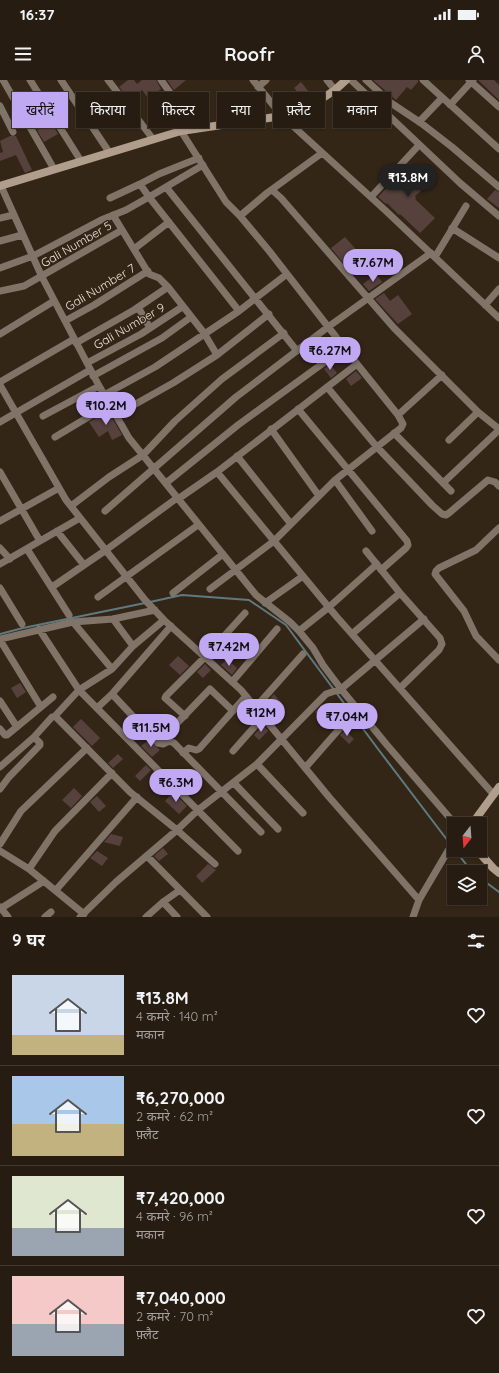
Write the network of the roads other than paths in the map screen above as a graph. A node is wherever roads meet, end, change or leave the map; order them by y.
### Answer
1 (4, 80) edge
2 (30, 80) edge
3 (61, 80) edge
4 (108, 80) edge
5 (161, 80) edge
6 (253, 80) edge
7 (266, 80) edge
8 (327, 80) edge
9 (346, 80) edge
10 (351, 80) edge
11 (366, 80) edge
12 (423, 80) edge
13 (471, 81) edge
14 (258, 87) junction
15 (335, 90) junction
16 (170, 92) edge
17 (325, 97) edge
18 (442, 98) junction
19 (273, 105) edge
20 (450, 105) junction
21 (499, 107) edge
22 (0, 108) edge
23 (273, 117) edge
24 (419, 122) junction
25 (209, 126) edge
26 (196, 128) edge
27 (295, 128) edge
28 (181, 131) junction
29 (13, 132) dead end
30 (153, 139) junction
31 (419, 145) junction
32 (499, 149) edge
33 (109, 152) junction
34 (322, 153) junction
35 (198, 158) junction
36 (81, 161) junction
37 (203, 165) junction
38 (54, 169) junction
39 (140, 184) junction
40 (0, 186) edge
41 (166, 187) junction
42 (499, 187) edge
43 (272, 190) junction
44 (371, 197) junction
45 (110, 198) dead end
46 (149, 198) junction
47 (466, 206) dead end
48 (13, 214) junction
49 (113, 215) junction
50 (240, 216) junction
51 (499, 216) edge
52 (0, 218) edge
53 (169, 222) junction
54 (452, 228) junction
55 (122, 230) junction
56 (22, 235) junction
57 (0, 241) edge
58 (134, 249) junction
59 (433, 255) junction
60 (32, 256) junction
61 (499, 258) edge
62 (0, 268) edge
63 (148, 271) junction
64 (287, 274) junction
65 (42, 277) junction
66 (168, 287) junction
67 (499, 289) edge
68 (0, 292) edge
69 (255, 298) junction
70 (368, 299) junction
71 (54, 301) junction
72 (486, 305) junction
73 (138, 307) junction
74 (182, 307) junction
75 (240, 310) junction
76 (269, 314) junction
77 (191, 317) junction
78 (499, 318) edge
79 (65, 321) junction
80 (328, 327) junction
81 (150, 328) junction
82 (284, 333) junction
83 (0, 334) edge
84 (205, 334) junction
85 (75, 341) junction
86 (344, 348) junction
87 (297, 351) junction
88 (217, 355) junction
89 (357, 364) junction
90 (90, 370) junction
91 (442, 375) junction
92 (0, 382) edge
93 (0, 385) edge
94 (99, 386) junction
95 (327, 387) junction
96 (2, 395) edge
97 (104, 396) junction
98 (110, 404) junction
99 (298, 409) junction
100 (15, 412) junction
101 (478, 412) junction
102 (398, 415) junction
103 (43, 416) dead end
104 (116, 416) junction
105 (0, 422) edge
106 (271, 429) junction
107 (499, 429) edge
108 (394, 433) junction
109 (55, 437) dead end
110 (449, 440) dead end
111 (377, 447) junction
112 (143, 455) junction
113 (238, 456) junction
114 (154, 469) junction
115 (349, 470) junction
116 (0, 472) edge
117 (217, 472) junction
118 (335, 480) junction
119 (166, 483) junction
120 (443, 483) junction
121 (499, 486) edge
122 (59, 488) junction
123 (451, 492) dead end
124 (319, 496) junction
125 (177, 498) junction
126 (71, 506) junction
127 (22, 510) junction
128 (105, 511) dead end
129 (80, 518) junction
130 (0, 520) edge
131 (291, 524) junction
132 (198, 525) junction
133 (499, 528) edge
134 (58, 531) junction
135 (372, 531) dead end
136 (40, 541) junction
137 (274, 541) junction
138 (0, 548) edge
139 (27, 549) junction
140 (106, 550) junction
141 (366, 551) dead end
142 (222, 554) junction
143 (10, 559) junction
144 (0, 564) edge
145 (84, 565) junction
146 (379, 567) junction
147 (235, 570) junction
148 (303, 576) junction
149 (127, 577) junction
150 (52, 587) junction
151 (0, 588) edge
152 (210, 589) dead end
153 (173, 593) dead end
154 (400, 593) junction
155 (98, 597) dead end
156 (265, 603) junction
157 (329, 607) junction
158 (154, 608) junction
159 (245, 613) dead end
160 (69, 615) dead end
161 (114, 619) junction
162 (424, 619) junction
163 (164, 620) junction
164 (73, 622) junction
165 (22, 624) dead end
166 (171, 626) junction
167 (39, 629) junction
168 (277, 629) dead end
169 (299, 631) junction
170 (352, 634) junction
171 (0, 639) edge
172 (133, 646) junction
173 (302, 654) dead end
174 (205, 657) junction
175 (499, 660) edge
176 (376, 661) junction
177 (112, 669) junction
178 (232, 682) junction
179 (400, 688) junction
180 (79, 690) junction
181 (339, 690) junction
182 (112, 694) junction
183 (246, 696) junction
184 (53, 697) dead end
185 (0, 701) edge
186 (41, 707) junction
187 (97, 708) junction
188 (255, 708) junction
189 (233, 711) junction
190 (55, 716) junction
191 (185, 716) junction
192 (263, 717) junction
193 (348, 719) dead end
194 (17, 728) junction
195 (0, 729) edge
196 (34, 736) junction
197 (282, 740) junction
198 (158, 743) junction
199 (87, 748) junction
200 (233, 751) dead end
201 (183, 753) junction
202 (257, 764) junction
203 (0, 767) edge
204 (305, 768) junction
205 (112, 773) junction
206 (234, 782) junction
207 (499, 786) edge
208 (0, 789) edge
209 (221, 792) junction
210 (494, 795) junction
211 (137, 797) junction
212 (198, 810) junction
213 (303, 813) dead end
214 (449, 817) edge
215 (477, 817) edge
216 (278, 829) dead end
217 (178, 830) junction
218 (262, 832) dead end
219 (0, 844) edge
220 (0, 851) edge
221 (238, 851) dead end
222 (447, 854) edge
223 (147, 856) junction
224 (484, 857) edge
225 (215, 864) dead end
226 (29, 869) junction
227 (499, 873) edge
228 (44, 881) junction
229 (56, 890) junction
230 (180, 890) junction
231 (418, 900) junction
232 (163, 902) junction
233 (0, 908) edge
234 (82, 915) edge
235 (8, 917) edge
236 (146, 917) edge
237 (177, 917) edge
238 (207, 917) edge
239 (413, 917) edge

1 - 38 street
2 - 36 street
3 - 33 street
4 - 30 street
5 - 16 street
6 - 14 street
7 - 14 street
8 - 15 street
9 - 15 street
10 - 31 street
11 - 24 street
12 - 18 street
13 - 20 street
13 - 21 street
14 - 19 street
15 - 17 street
18 - 20 street
18 - 24 street
20 - 32 street
22 - 29 street
23 - 25 street
24 - 42 street
26 - 28 street
27 - 34 street
28 - 30 street
28 - 35 street
30 - 33 street
31 - 44 street
31 - 51 street
33 - 36 street
34 - 43 street
34 - 44 street
35 - 37 street
35 - 39 street
36 - 38 street
37 - 41 street
37 - 50 street
38 - 40 street
39 - 45 street
39 - 46 street
40 - 48 street
41 - 46 street
41 - 69 street
43 - 50 street
43 - 70 street
44 - 59 street
46 - 49 street
46 - 53 street
47 - 54 street
48 - 52 street
48 - 56 street
49 - 55 street
49 - 60 street
50 - 64 street
53 - 58 street
53 - 75 street
54 - 59 street
54 - 61 street
55 - 58 street
55 - 65 street, Gali Number 5
56 - 57 street
56 - 60 street
58 - 63 street
59 - 70 street
59 - 72 street
60 - 62 street
60 - 65 street
63 - 66 street
63 - 79 street, Gali Number 7
64 - 69 street
64 - 80 street
65 - 68 street, Gali Number 5
65 - 71 street
66 - 73 street
66 - 74 street
67 - 72 street
69 - 75 street
69 - 76 street
70 - 80 street
70 - 91 street
71 - 79 street
71 - 83 street
72 - 78 street
73 - 81 street
73 - 85 street
74 - 77 street
74 - 81 street, Gali Number 9
75 - 84 street
76 - 82 street
76 - 88 street
77 - 84 street
77 - 90 street
79 - 85 street
80 - 86 street
80 - 87 street
81 - 90 street, Gali Number 9
82 - 87 street
82 - 112 street
84 - 88 street
84 - 97 street
85 - 90 street
85 - 92 street
86 - 89 street
86 - 119 street
87 - 114 street
88 - 104 street
89 - 95 street
89 - 102 street
90 - 94 street
90 - 100 street
91 - 101 street
91 - 102 street
93 - 96 street
94 - 97 street
94 - 103 street
95 - 99 street
95 - 111 street
96 - 100 street
97 - 98 street
98 - 104 street
98 - 109 street
99 - 106 street
99 - 115 street
100 - 105 street
100 - 122 street
101 - 107 street
101 - 110 street
102 - 108 street
104 - 112 street
106 - 113 street
106 - 124 street
107 - 120 street
108 - 111 street
108 - 120 street
111 - 115 street
111 - 121 street
112 - 114 street
112 - 126 street
113 - 117 street
113 - 131 street
114 - 119 street
114 - 128 street
115 - 118 street
115 - 146 street
116 - 127 street
117 - 125 street
117 - 137 street
118 - 124 street
118 - 135 street
119 - 125 street
120 - 123 street
122 - 126 street
122 - 127 street
124 - 131 street
125 - 132 street
125 - 140 street
126 - 129 street
127 - 130 street
127 - 136 street
129 - 134 street
129 - 140 street
131 - 137 street
132 - 142 street
132 - 149 street
133 - 175 street
134 - 136 street
134 - 145 street
136 - 139 street
137 - 147 street
137 - 148 street
138 - 143 street
139 - 143 street
139 - 150 street
140 - 145 street
140 - 149 street
141 - 146 street
142 - 147 street
142 - 153 street
143 - 144 street
145 - 150 street
146 - 154 street
146 - 157 street
147 - 152 street
147 - 156 street
148 - 156 street
148 - 157 street
149 - 155 street
149 - 158 street
150 - 160 street
151 - 165 street
154 - 162 street
154 - 170 street
156 - 169 street
157 - 169 street
157 - 170 street
158 - 161 street
158 - 163 street
159 - 174 street
161 - 164 street
161 - 172 street
162 - 176 street
162 - 179 street
163 - 166 street
163 - 172 street
164 - 167 street
164 - 177 street
166 - 174 street
166 - 182 street
167 - 171 street
167 - 180 street
168 - 178 street
169 - 181 street
170 - 176 street
171 - 186 street
172 - 177 street
173 - 188 street
174 - 178 street
174 - 191 street
176 - 179 street
176 - 181 street
177 - 180 street
178 - 183 street
179 - 210 street
180 - 187 street
180 - 190 street
181 - 197 street
181 - 214 street
182 - 187 street
182 - 198 street
183 - 188 street
183 - 189 street
184 - 186 street
185 - 194 street
186 - 194 street
187 - 212 street
188 - 192 street
189 - 191 street
189 - 201 street
190 - 196 street
190 - 199 street
191 - 198 street
192 - 197 street
192 - 200 street
193 - 204 street
194 - 195 street
196 - 203 street
196 - 208 street
197 - 202 street
197 - 204 street
198 - 201 street
199 - 205 street
199 - 219 street
201 - 209 street
202 - 206 street
202 - 213 street
204 - 231 street
205 - 211 street
205 - 226 street
206 - 209 street
206 - 216 street
207 - 210 street
209 - 212 street
209 - 218 street
210 - 215 street
211 - 217 street
211 - 229 street
212 - 217 street
212 - 221 street
217 - 223 street
217 - 225 street
220 - 226 street
222 - 231 street
223 - 230 street
223 - 234 street
224 - 227 street
226 - 228 street
228 - 229 street
228 - 233 street
229 - 234 street
230 - 232 street
230 - 238 street
231 - 239 street
232 - 236 street
232 - 237 street
233 - 235 street

